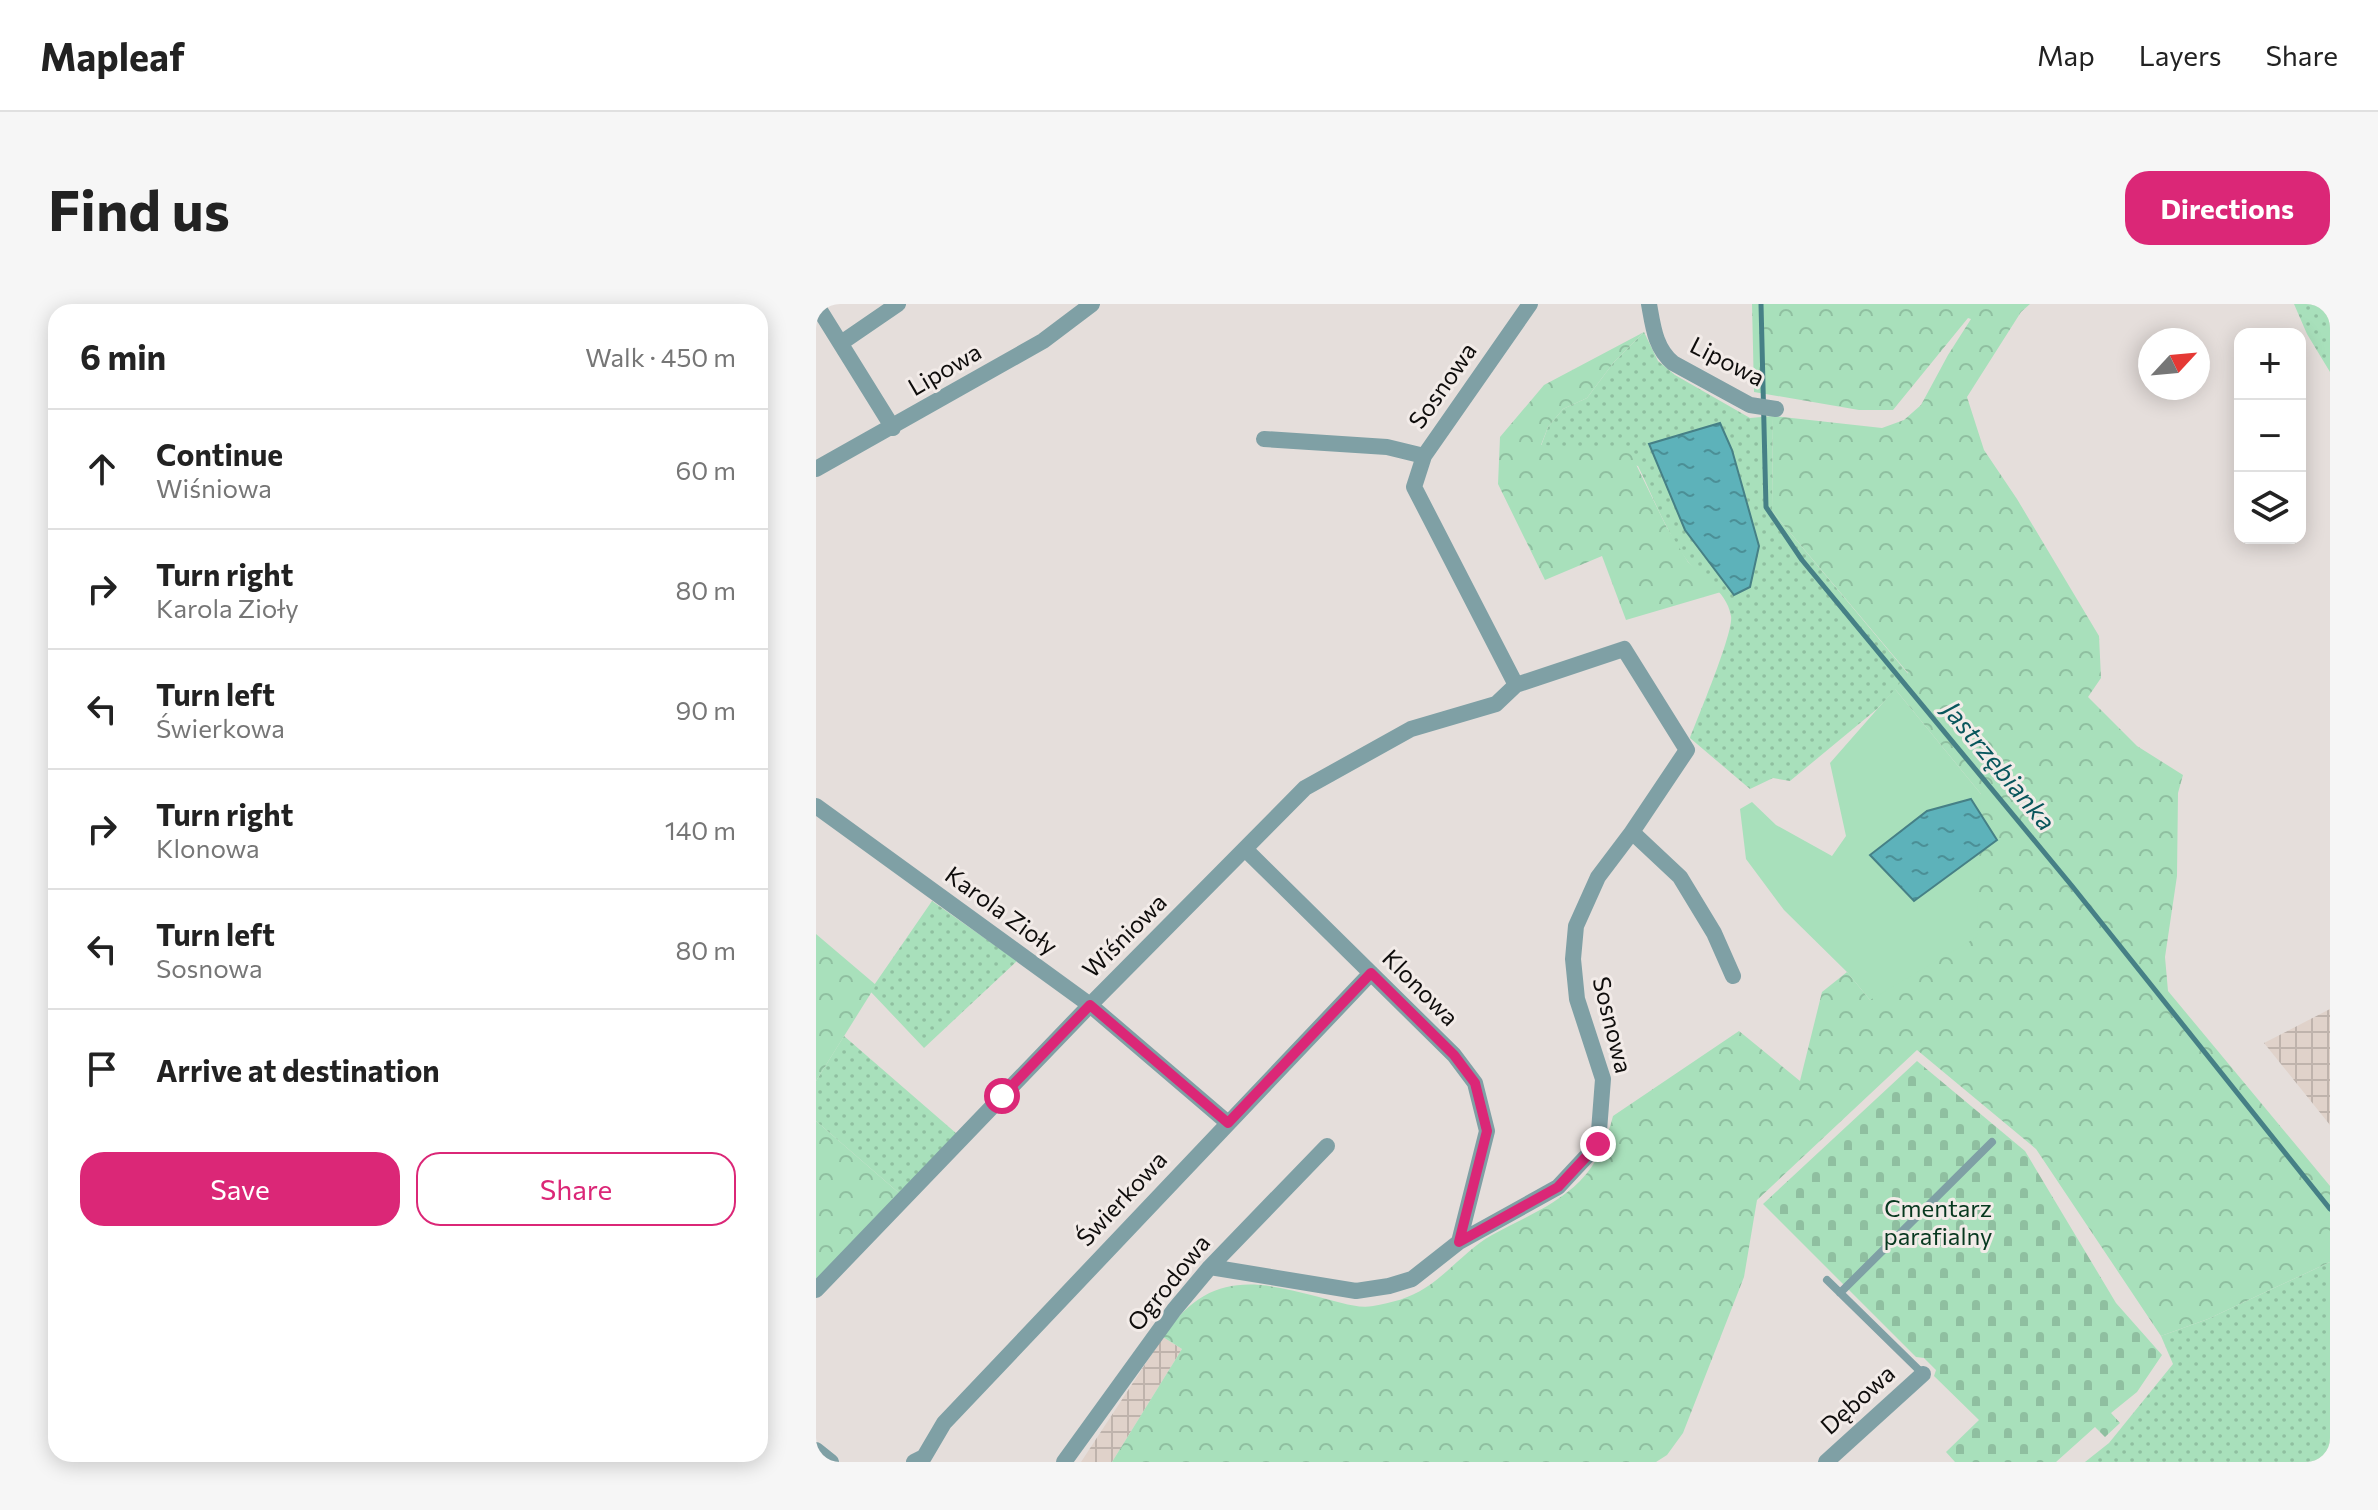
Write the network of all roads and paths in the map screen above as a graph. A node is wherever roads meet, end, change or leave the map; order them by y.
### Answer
1 (816, 304) edge
2 (898, 304) edge
3 (1092, 304) edge
4 (1530, 304) edge
5 (1649, 304) edge
6 (841, 343) junction
7 (1776, 409) dead end
8 (893, 428) junction
9 (1264, 439) dead end
10 (1424, 456) junction
11 (816, 469) edge
12 (1516, 685) junction
13 (816, 806) edge
14 (1632, 832) junction
15 (1245, 849) junction
16 (1371, 973) junction
17 (1733, 976) dead end
18 (1090, 1005) junction
19 (1228, 1123) junction
20 (1992, 1142) dead end
21 (1327, 1146) dead end
22 (1459, 1242) junction
23 (1210, 1267) junction
24 (1827, 1280) dead end
25 (816, 1290) edge
26 (1840, 1293) junction
27 (1923, 1374) joint
28 (816, 1450) edge
29 (922, 1460) edge
30 (831, 1462) edge
31 (1064, 1462) edge
32 (1826, 1462) edge

1 - 6 street
2 - 6 street
3 - 8 street, Lipowa
4 - 10 street, Sosnowa
5 - 7 street, Lipowa
6 - 8 street
8 - 11 street, Lipowa
9 - 10 street, Sosnowa
10 - 12 street, Sosnowa
12 - 14 street, Sosnowa
12 - 15 street, Wiśniowa
13 - 18 street, Karola Zioły
14 - 17 street
14 - 22 street, Sosnowa
15 - 16 street, Klonowa
15 - 18 street, Wiśniowa
16 - 19 street, Świerkowa
16 - 22 street, Klonowa
18 - 19 street, Karola Zioły
18 - 25 street, Wiśniowa
19 - 29 street, Świerkowa
20 - 26 lane
21 - 23 street, Ogrodowa
22 - 23 street, Sosnowa
23 - 31 street, Ogrodowa
24 - 26 lane
26 - 27 lane
27 - 32 street, Dębowa
28 - 30 street

